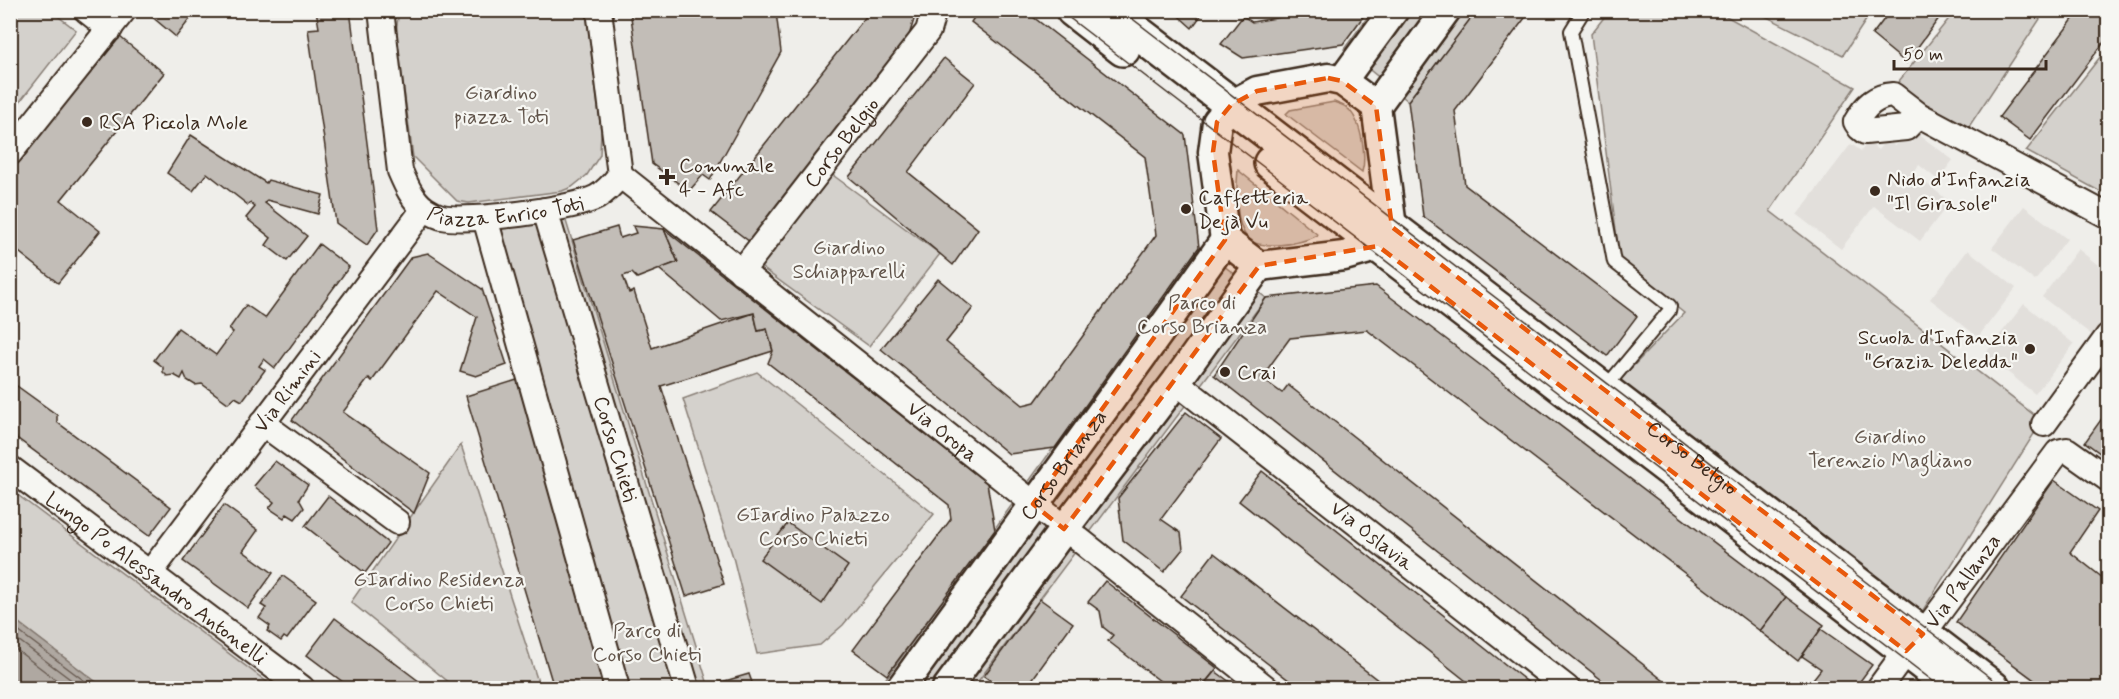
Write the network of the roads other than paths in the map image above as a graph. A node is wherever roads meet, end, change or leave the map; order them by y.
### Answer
1 (86, 10) edge
2 (381, 10) edge
3 (598, 10) edge
4 (934, 10) edge
5 (1072, 10) edge
6 (1108, 10) edge
7 (1394, 10) edge
8 (1446, 10) edge
9 (1584, 10) edge
10 (117, 20) edge
11 (1342, 81) junction
12 (1376, 106) junction
13 (1224, 113) junction
14 (1919, 115) dead end
15 (10, 153) edge
16 (620, 175) junction
17 (424, 209) junction
18 (545, 210) junction
19 (2109, 216) edge
20 (485, 218) junction
21 (1385, 236) junction
22 (1225, 240) junction
23 (1259, 266) junction
24 (741, 272) junction
25 (2109, 336) edge
26 (1176, 382) junction
27 (1604, 389) junction
28 (262, 423) junction
29 (2044, 424) dead end
30 (10, 468) edge
31 (2109, 480) edge
32 (1033, 504) junction
33 (397, 522) dead end
34 (1064, 529) junction
35 (150, 573) junction
36 (1915, 643) junction
37 (302, 688) edge
38 (617, 688) edge
39 (687, 688) edge
40 (901, 688) edge
41 (947, 688) edge
42 (1266, 688) edge
43 (1567, 688) edge
44 (1879, 688) edge
45 (1955, 688) edge
46 (1993, 688) edge

1 - 10 street
2 - 17 street, Piazza Enrico Toti
3 - 16 street
4 - 24 street, Corso Belgio
5 - 13 main road, Corso Belgio
6 - 13 main road, Corso Belgio
7 - 11 street
8 - 12 street
9 - 27 lane
10 - 15 street
11 - 12 street
11 - 13 street
12 - 21 street
13 - 21 main road, Corso Belgio
13 - 22 street
14 - 19 street
16 - 18 street, Piazza Enrico Toti
16 - 24 street, Via Oropa
17 - 20 street, Piazza Enrico Toti
17 - 28 street, Via Rimini
18 - 20 street, Piazza Enrico Toti
18 - 39 street, Corso Chieti
20 - 38 street
21 - 23 street
21 - 27 main road, Corso Belgio
21 - 36 main road, Corso Belgio
22 - 23 street
22 - 32 street, Corso Brianza
23 - 26 street, Corso Brianza
24 - 32 street, Via Oropa
25 - 29 street
26 - 34 street, Corso Brianza
26 - 43 street, Via Oslavia
27 - 36 main road, Corso Belgio
28 - 33 street
28 - 35 street, Via Rimini
30 - 35 street, Lungo Po Alessandro Antonelli
31 - 36 street, Via Pallanza
32 - 34 street, Via Oropa
32 - 40 street, Corso Brianza
34 - 41 street, Corso Brianza
34 - 42 street, Via Oropa
35 - 37 street, Lungo Po Alessandro Antonelli
36 - 44 street, Via Pallanza
36 - 45 main road, Corso Belgio
36 - 46 main road, Corso Belgio

